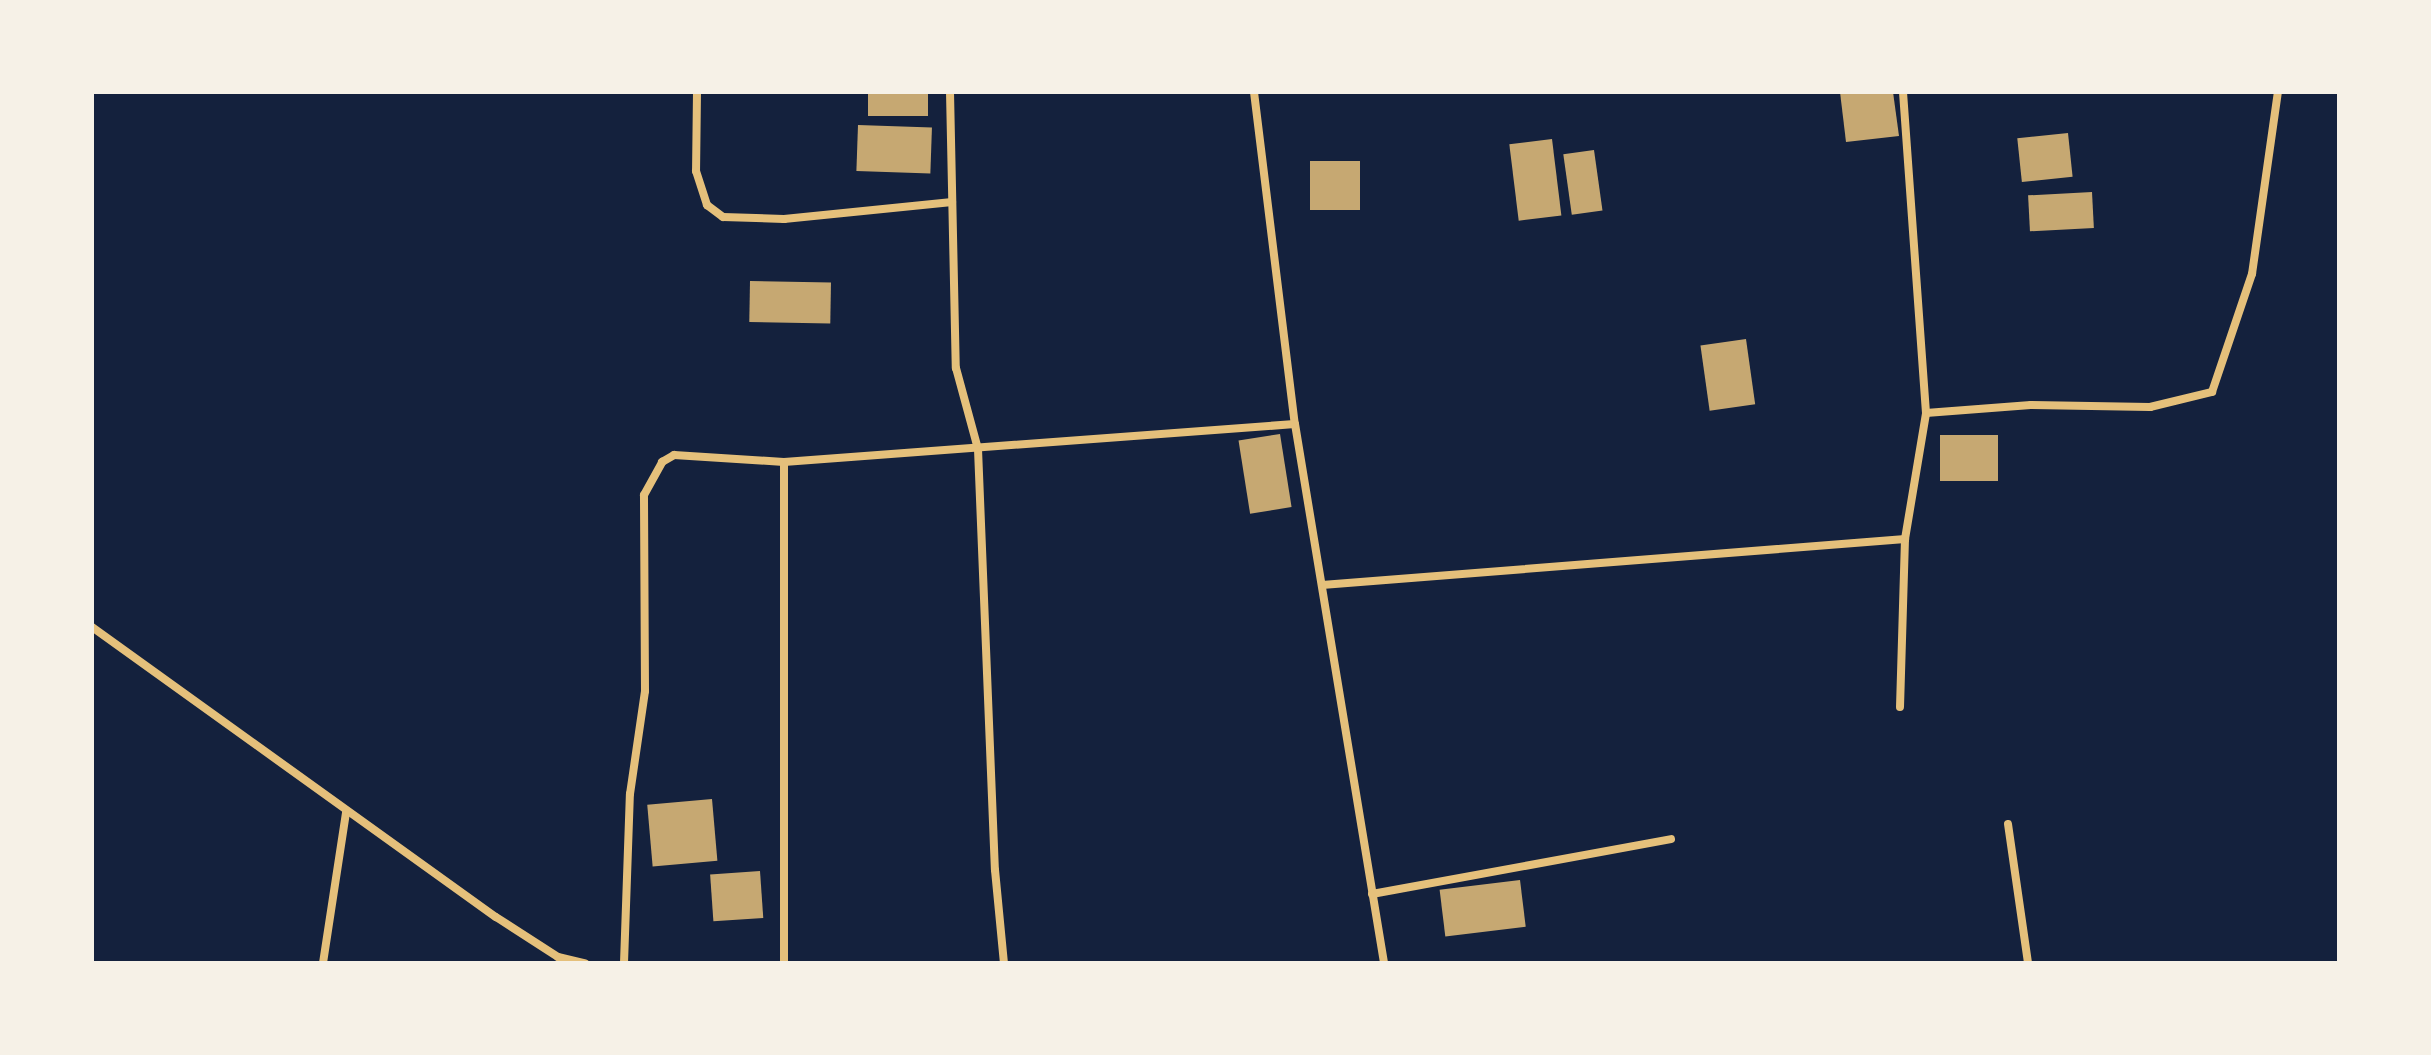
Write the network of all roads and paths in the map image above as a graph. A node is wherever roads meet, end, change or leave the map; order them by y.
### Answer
1 (697, 92) edge
2 (950, 92) edge
3 (1254, 92) edge
4 (1903, 92) edge
5 (2278, 92) edge
6 (952, 202) junction
7 (1926, 413) junction
8 (1295, 424) junction
9 (978, 449) junction
10 (784, 462) junction
11 (1905, 539) junction
12 (1322, 585) junction
13 (92, 627) edge
14 (1900, 707) dead end
15 (346, 812) junction
16 (2008, 824) dead end
17 (1671, 839) dead end
18 (1372, 894) junction
19 (323, 963) edge
20 (585, 963) edge
21 (624, 963) edge
22 (784, 963) edge
23 (1004, 963) edge
24 (1384, 963) edge
25 (2028, 963) edge

1 - 6 street
2 - 6 street
3 - 8 street
4 - 7 street
5 - 7 street
6 - 9 street
7 - 11 street
8 - 9 street
8 - 12 street
9 - 10 street
9 - 23 street
10 - 21 street
10 - 22 street
11 - 12 street
11 - 14 street
12 - 18 street
13 - 15 street
15 - 19 street
15 - 20 street
16 - 25 street
17 - 18 street
18 - 24 street

